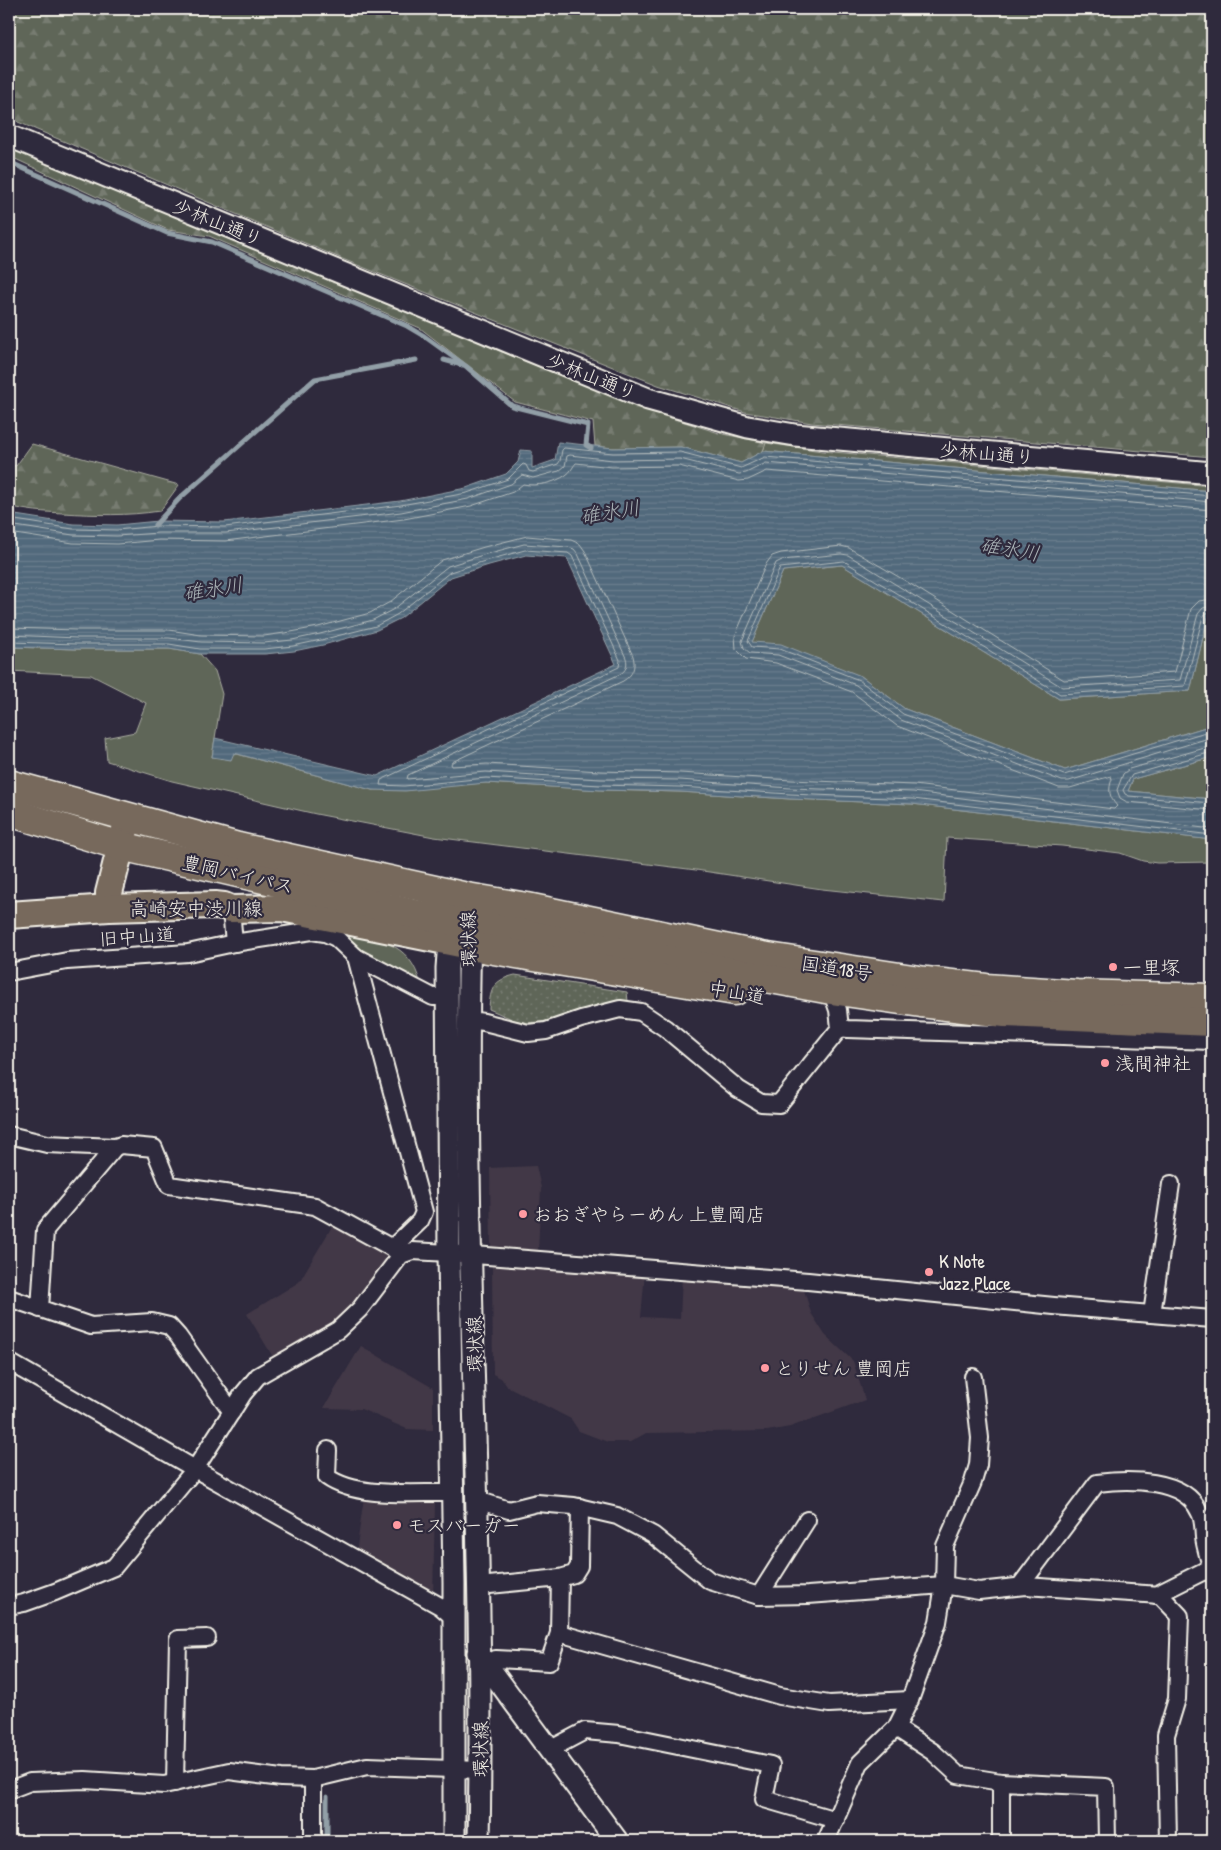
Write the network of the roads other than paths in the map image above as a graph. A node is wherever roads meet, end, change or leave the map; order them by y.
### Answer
1 (9, 136) edge
2 (1212, 473) edge
3 (9, 784) edge
4 (9, 812) edge
5 (128, 818) junction
6 (121, 846) junction
7 (467, 897) junction
8 (109, 908) junction
9 (231, 909) junction
10 (9, 915) edge
11 (460, 933) junction
12 (234, 943) junction
13 (356, 957) junction
14 (9, 972) edge
15 (447, 997) junction
16 (1212, 998) edge
17 (837, 1009) junction
18 (469, 1020) junction
19 (1212, 1022) edge
20 (1212, 1041) edge
21 (9, 1135) edge
22 (115, 1147) junction
23 (1171, 1184) dead end
24 (397, 1251) junction
25 (449, 1253) junction
26 (471, 1254) junction
27 (9, 1298) edge
28 (40, 1309) junction
29 (1152, 1314) junction
30 (1212, 1319) edge
31 (9, 1362) edge
32 (973, 1378) dead end
33 (232, 1412) junction
34 (328, 1450) dead end
35 (194, 1469) junction
36 (453, 1493) junction
37 (477, 1500) junction
38 (580, 1507) junction
39 (807, 1520) dead end
40 (1212, 1572) edge
41 (560, 1578) junction
42 (944, 1584) junction
43 (479, 1586) junction
44 (1020, 1586) junction
45 (1156, 1595) junction
46 (759, 1596) junction
47 (9, 1606) edge
48 (454, 1618) junction
49 (559, 1633) junction
50 (208, 1638) dead end
51 (486, 1664) junction
52 (910, 1700) junction
53 (896, 1728) junction
54 (549, 1750) junction
55 (454, 1769) junction
56 (480, 1770) junction
57 (313, 1779) junction
58 (1001, 1782) junction
59 (175, 1783) junction
60 (9, 1790) edge
61 (836, 1820) junction
62 (313, 1841) edge
63 (454, 1841) edge
64 (479, 1841) edge
65 (617, 1841) edge
66 (826, 1841) edge
67 (1001, 1841) edge
68 (1107, 1841) edge
69 (1168, 1841) edge

1 - 2 street, 少林山通り
3 - 5 highway, 豊岡バイパス
4 - 6 highway, 豊岡バイパス
5 - 6 main road
5 - 7 highway, 豊岡バイパス
6 - 8 main road
6 - 11 highway, 豊岡バイパス
7 - 11 street, 環状線
7 - 16 highway, 国道18号
8 - 9 main road, 高崎安中渋川線
8 - 10 main road, 高崎安中渋川線
9 - 11 main road, 高崎安中渋川線
9 - 12 street
11 - 15 street, 環状線
11 - 17 highway, 中山道
11 - 18 street, 環状線
12 - 13 street, 旧中山道
12 - 14 street, 旧中山道
13 - 15 street, 旧中山道
13 - 24 street
15 - 25 street, 環状線
17 - 18 street
17 - 19 highway, 国道18号
17 - 20 street
18 - 26 street, 環状線
21 - 22 street
22 - 24 street
22 - 28 street
23 - 29 street
24 - 25 street
24 - 33 street
25 - 26 street
25 - 36 street, 環状線
26 - 29 street
26 - 37 street, 環状線
27 - 28 street
28 - 33 street
29 - 30 street
31 - 35 street
32 - 42 street
33 - 35 street
34 - 36 street
35 - 47 street
35 - 48 street
36 - 48 street, 環状線
37 - 38 street
37 - 43 street, 環状線
38 - 41 street
38 - 46 street
39 - 46 street
40 - 44 street
40 - 45 street
41 - 43 street
41 - 49 street
42 - 44 street
42 - 46 street
42 - 52 street
43 - 51 street, 環状線
44 - 45 street
45 - 69 street
48 - 51 street
48 - 55 street, 環状線
49 - 51 street
49 - 52 street
50 - 59 street
51 - 54 street
51 - 56 street, 環状線
52 - 53 street
53 - 58 street
53 - 61 street
54 - 61 street
54 - 65 street
55 - 56 street
55 - 57 street
55 - 63 street, 環状線
56 - 64 street, 環状線
57 - 59 street
57 - 62 street
58 - 67 street
58 - 68 street
59 - 60 street
61 - 66 street

